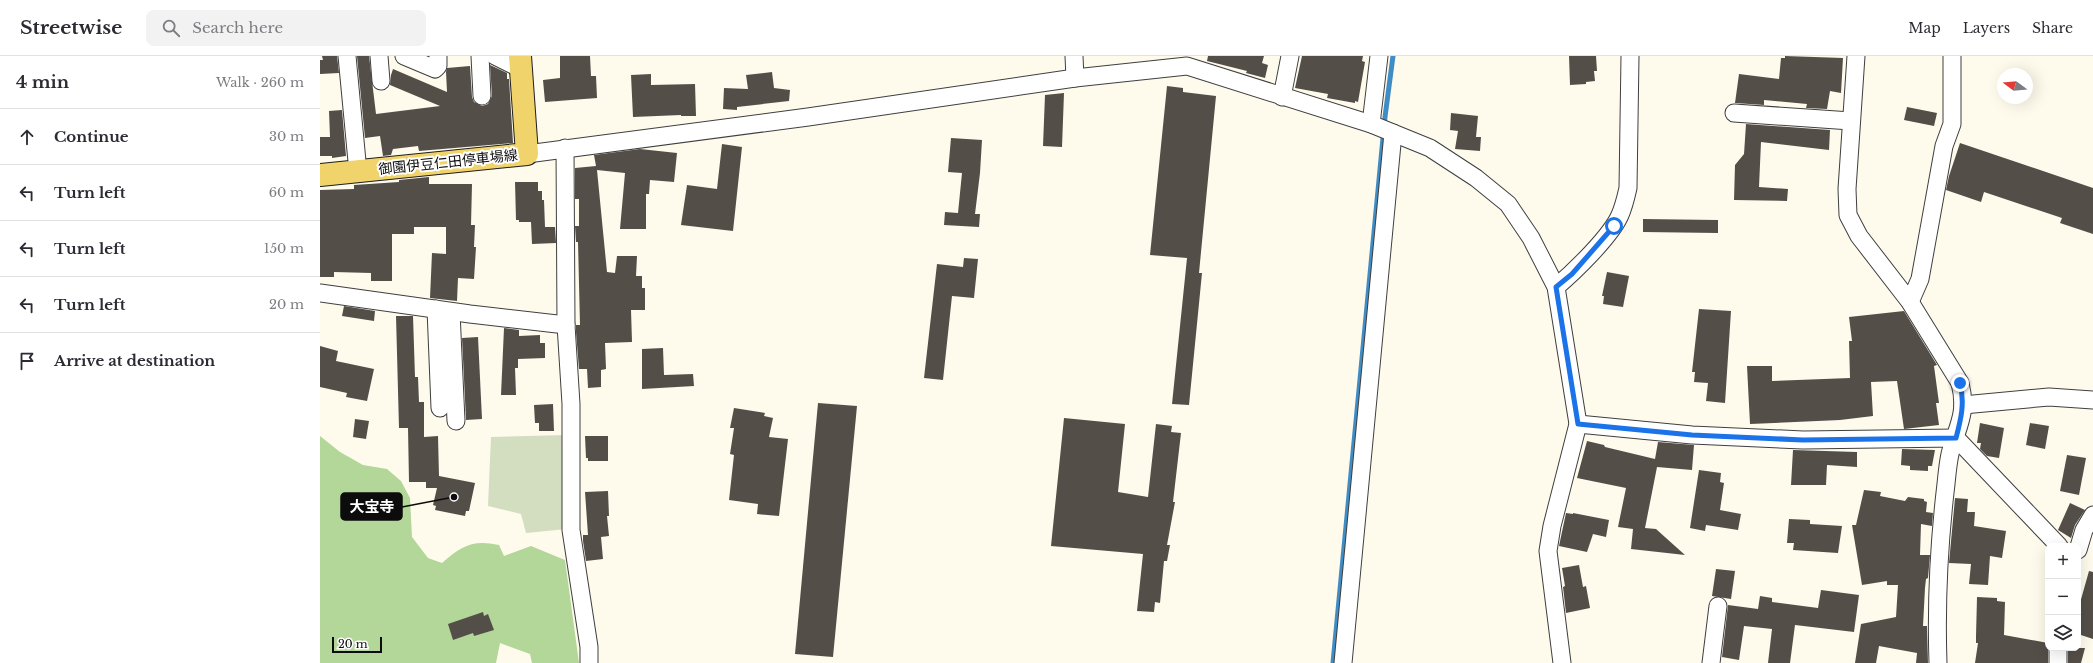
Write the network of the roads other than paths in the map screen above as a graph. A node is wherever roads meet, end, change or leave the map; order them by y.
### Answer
1 (347, 56) edge
2 (379, 56) edge
3 (404, 56) edge
4 (438, 56) edge
5 (480, 56) edge
6 (495, 56) edge
7 (1074, 56) edge
8 (1290, 56) edge
9 (1379, 56) edge
10 (1630, 56) edge
11 (1856, 56) edge
12 (1952, 56) edge
13 (520, 60) edge
14 (1188, 61) edge
15 (1076, 78) junction
16 (381, 81) dead end
17 (482, 96) dead end
18 (1282, 97) junction
19 (1734, 113) dead end
20 (1851, 121) junction
21 (1371, 124) junction
22 (1393, 133) junction
23 (565, 148) junction
24 (527, 154) junction
25 (358, 172) junction
26 (320, 175) edge
27 (1556, 287) junction
28 (320, 293) edge
29 (1910, 302) junction
30 (444, 311) junction
31 (566, 325) junction
32 (2093, 400) edge
33 (1963, 405) junction
34 (440, 408) dead end
35 (456, 421) dead end
36 (1578, 424) junction
37 (1956, 438) junction
38 (2093, 515) edge
39 (2057, 543) edge
40 (2080, 543) edge
41 (1718, 606) dead end
42 (2058, 651) edge
43 (589, 663) edge
44 (1345, 663) edge
45 (1562, 663) edge
46 (1711, 663) edge
47 (1938, 663) edge
48 (2058, 663) edge

1 - 25 street
2 - 16 street
3 - 4 street
5 - 17 street
6 - 13 street
7 - 15 street
8 - 18 street
9 - 21 street
10 - 27 street
11 - 20 street
12 - 29 street
13 - 24 main road, 御園伊豆仁田停車場線
14 - 15 street
14 - 18 street
15 - 23 street
18 - 21 street
19 - 20 street
20 - 29 street
21 - 22 street
22 - 27 street
22 - 44 street
23 - 24 street
23 - 31 street
24 - 25 main road, 御園伊豆仁田停車場線
25 - 26 main road, 御園伊豆仁田停車場線
27 - 36 street
28 - 30 street
29 - 33 street
30 - 31 street
30 - 34 street
30 - 35 street
31 - 43 street
32 - 33 street
33 - 37 street
36 - 37 street
36 - 45 street
37 - 39 street
37 - 47 street
38 - 40 street
41 - 46 street
42 - 48 street

